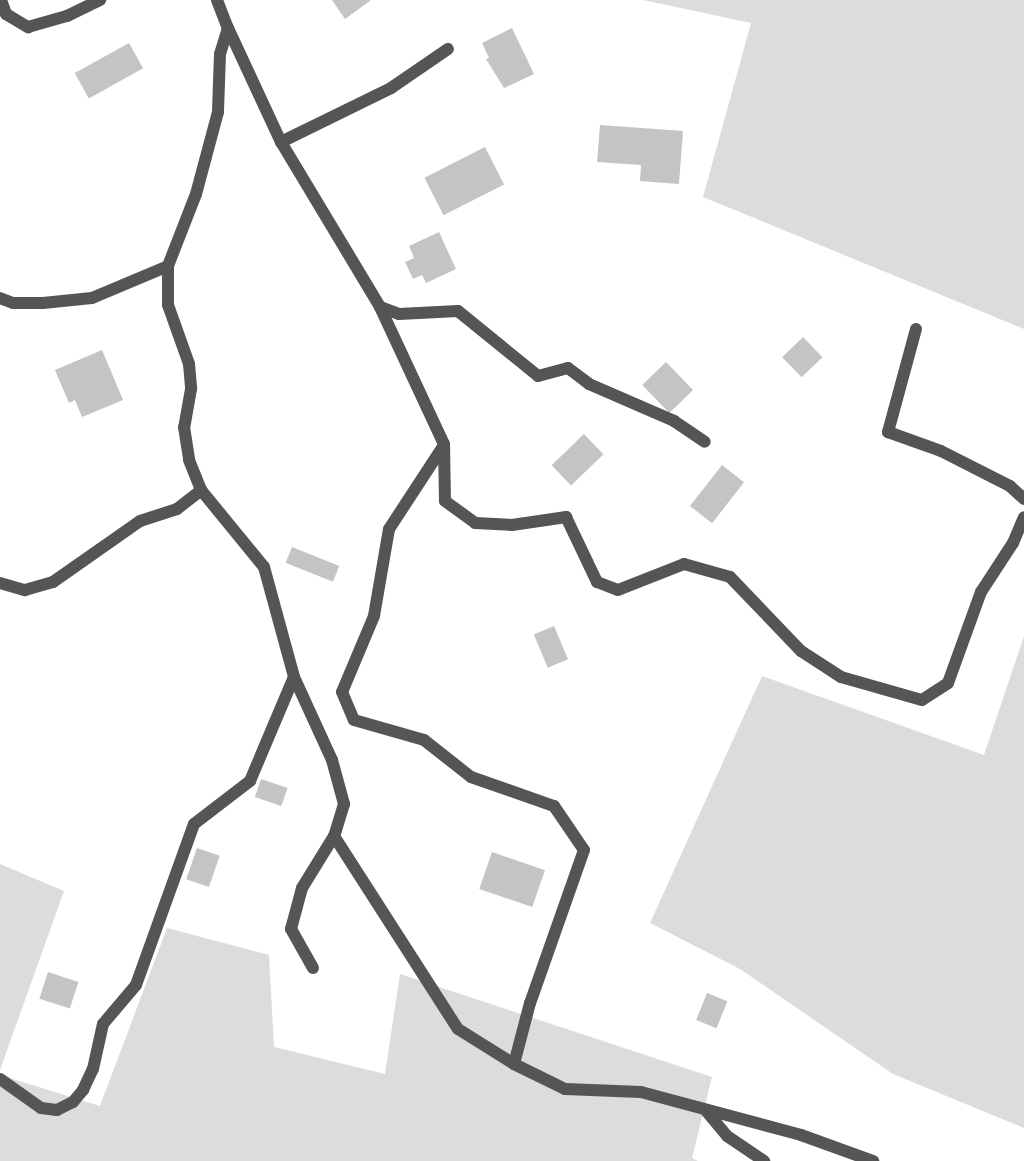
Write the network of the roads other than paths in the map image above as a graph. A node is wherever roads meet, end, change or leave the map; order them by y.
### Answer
1 (1, 0) edge
2 (100, 0) edge
3 (217, 0) edge
4 (228, 28) junction
5 (448, 49) dead end
6 (281, 142) junction
7 (168, 266) junction
8 (0, 298) edge
9 (380, 307) junction
10 (916, 329) dead end
11 (705, 442) dead end
12 (444, 444) junction
13 (201, 489) junction
14 (1024, 499) edge
15 (1024, 517) edge
16 (0, 583) edge
17 (294, 677) junction
18 (334, 836) junction
19 (313, 968) dead end
20 (514, 1064) junction
21 (0, 1079) edge
22 (707, 1112) junction
23 (764, 1161) edge
24 (873, 1161) edge

1 - 2 street
3 - 4 street
4 - 6 street
4 - 7 street
5 - 6 street
6 - 9 street
7 - 8 street
7 - 13 street
9 - 11 street
9 - 12 street
10 - 14 street
12 - 15 street
12 - 20 street
13 - 16 street
13 - 17 street
17 - 18 street
17 - 21 street
18 - 19 street
18 - 20 street
20 - 22 street
22 - 23 street
22 - 24 street

